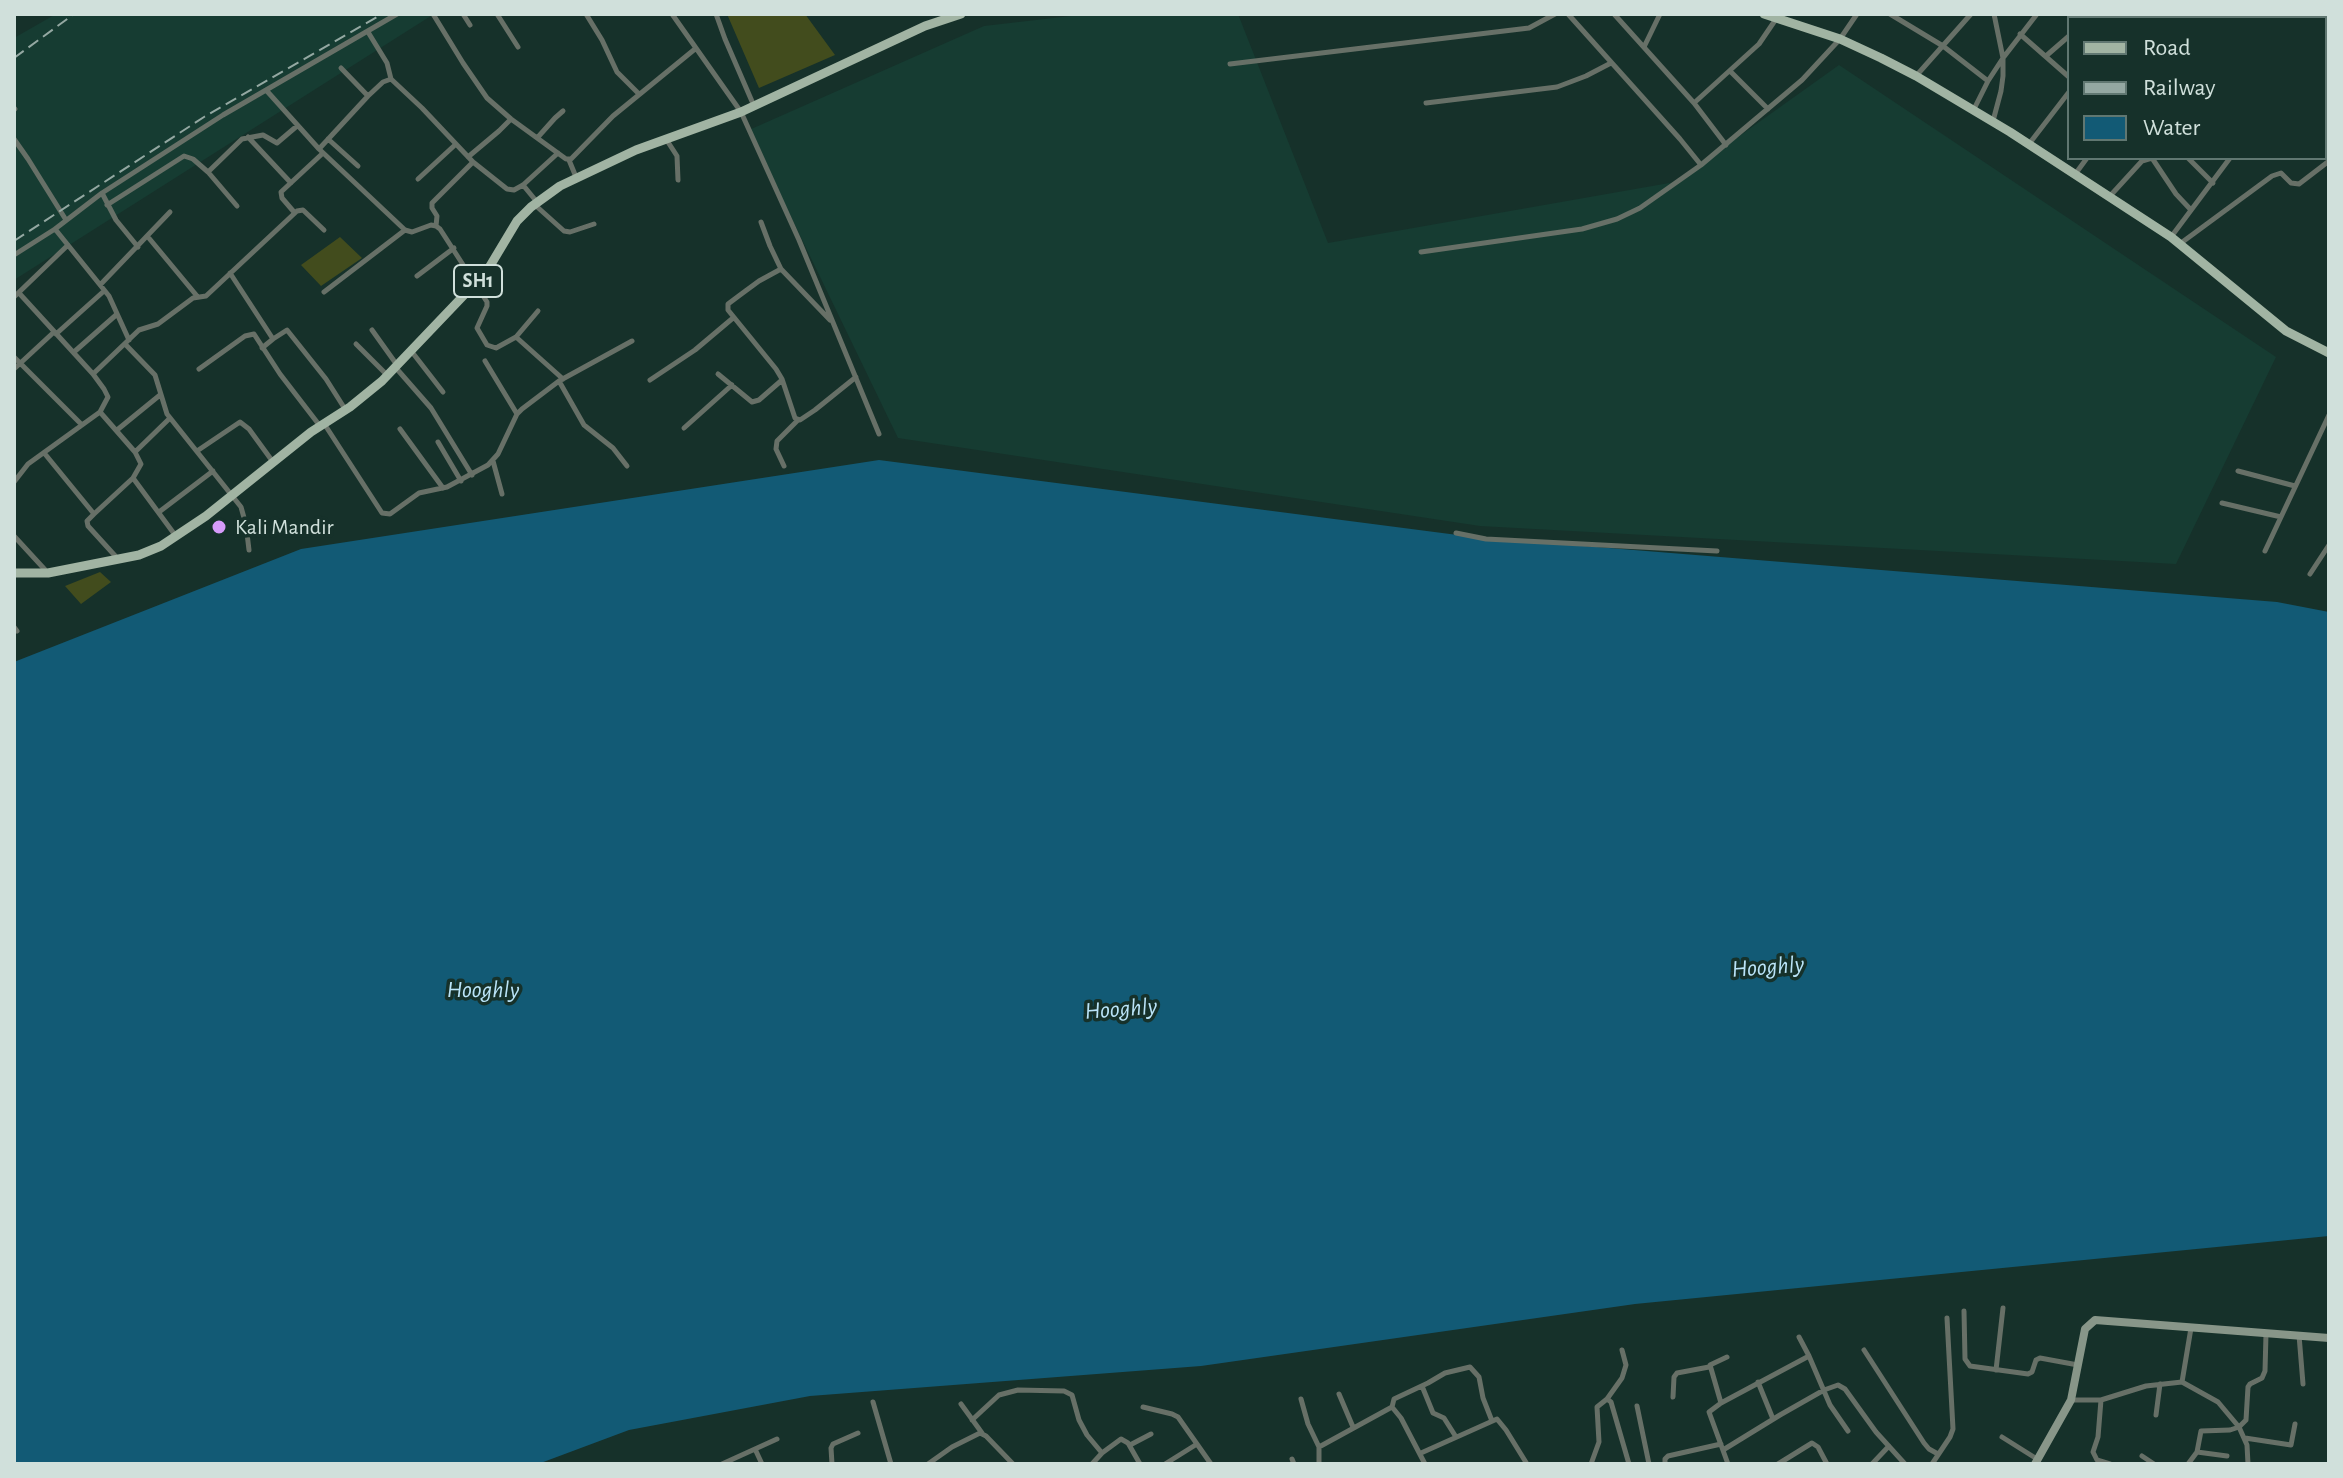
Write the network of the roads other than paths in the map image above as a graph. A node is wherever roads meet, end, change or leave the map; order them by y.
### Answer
1 (397, 14) edge
2 (433, 14) edge
3 (463, 14) edge
4 (497, 14) edge
5 (586, 14) edge
6 (672, 14) edge
7 (716, 14) edge
8 (961, 14) edge
9 (1555, 14) edge
10 (1568, 14) edge
11 (1614, 14) edge
12 (1660, 14) edge
13 (1764, 14) edge
14 (1857, 14) edge
15 (1890, 14) edge
16 (1971, 14) edge
17 (1994, 14) edge
18 (2037, 14) edge
19 (1777, 18) junction
20 (470, 25) dead end
21 (368, 32) junction
22 (2020, 34) junction
23 (2067, 38) edge
24 (1840, 39) junction
25 (1943, 46) junction
26 (518, 47) dead end
27 (1644, 47) junction
28 (695, 49) junction
29 (2046, 56) junction
30 (2003, 58) junction
31 (1611, 63) junction
32 (1230, 64) dead end
33 (341, 68) dead end
34 (1730, 71) junction
35 (2067, 75) edge
36 (1916, 76) junction
37 (391, 79) junction
38 (1988, 81) junction
39 (266, 90) junction
40 (639, 94) junction
41 (2067, 95) edge
42 (368, 96) junction
43 (1426, 103) dead end
44 (1694, 103) junction
45 (754, 106) junction
46 (1768, 109) junction
47 (563, 111) dead end
48 (1973, 111) junction
49 (741, 112) junction
50 (511, 119) junction
51 (1993, 121) junction
52 (297, 126) junction
53 (248, 137) junction
54 (538, 137) junction
55 (14, 139) edge
56 (328, 139) junction
57 (666, 139) junction
58 (456, 144) junction
59 (2029, 144) junction
60 (1726, 145) junction
61 (321, 151) junction
62 (558, 153) junction
63 (470, 159) junction
64 (569, 160) junction
65 (2086, 160) edge
66 (2145, 160) edge
67 (2153, 160) edge
68 (2190, 160) edge
69 (2229, 160) edge
70 (2329, 161) edge
71 (1701, 165) junction
72 (358, 166) dead end
73 (208, 172) junction
74 (2075, 174) junction
75 (577, 178) junction
76 (418, 179) dead end
77 (678, 180) dead end
78 (291, 183) junction
79 (2213, 183) junction
80 (523, 185) junction
81 (102, 193) junction
82 (2110, 196) junction
83 (536, 203) junction
84 (107, 205) junction
85 (237, 206) dead end
86 (2191, 210) junction
87 (170, 212) dead end
88 (294, 212) junction
89 (66, 220) junction
90 (761, 222) dead end
91 (594, 224) dead end
92 (436, 226) junction
93 (55, 229) junction
94 (324, 230) dead end
95 (405, 230) junction
96 (148, 237) junction
97 (2171, 237) junction
98 (2180, 244) junction
99 (68, 245) junction
100 (138, 247) junction
101 (454, 248) junction
102 (1421, 252) dead end
103 (14, 255) edge
104 (781, 269) junction
105 (230, 273) junction
106 (417, 276) dead end
107 (475, 284) junction
108 (102, 288) junction
109 (324, 292) dead end
110 (16, 295) edge
111 (197, 296) junction
112 (538, 311) dead end
113 (116, 315) junction
114 (733, 318) junction
115 (834, 323) junction
116 (372, 330) dead end
117 (56, 333) junction
118 (516, 337) junction
119 (273, 339) junction
120 (632, 341) dead end
121 (127, 342) junction
122 (356, 344) dead end
123 (262, 348) junction
124 (411, 351) junction
125 (74, 352) junction
126 (2329, 353) edge
127 (14, 357) edge
128 (485, 361) dead end
129 (19, 363) junction
130 (396, 366) junction
131 (14, 369) edge
132 (199, 369) dead end
133 (93, 374) junction
134 (718, 374) dead end
135 (387, 375) junction
136 (856, 376) junction
137 (782, 379) junction
138 (561, 380) junction
139 (650, 380) dead end
140 (732, 385) junction
141 (443, 392) dead end
142 (160, 395) junction
143 (346, 410) junction
144 (100, 412) junction
145 (517, 414) junction
146 (2329, 415) edge
147 (170, 418) junction
148 (798, 420) junction
149 (82, 425) junction
150 (322, 425) junction
151 (684, 428) dead end
152 (400, 429) dead end
153 (117, 430) junction
154 (879, 434) dead end
155 (438, 442) dead end
156 (197, 451) junction
157 (135, 452) junction
158 (45, 454) junction
159 (493, 461) junction
160 (274, 462) junction
161 (627, 466) dead end
162 (784, 466) dead end
163 (213, 471) junction
164 (2238, 471) dead end
165 (472, 475) junction
166 (133, 478) junction
167 (461, 481) junction
168 (14, 482) edge
169 (2295, 486) junction
170 (443, 488) junction
171 (502, 494) dead end
172 (233, 495) junction
173 (2222, 503) dead end
174 (159, 512) junction
175 (94, 514) junction
176 (2281, 517) junction
177 (1456, 533) dead end
178 (14, 536) edge
179 (176, 536) junction
180 (2329, 545) edge
181 (249, 550) dead end
182 (1717, 551) dead end
183 (2265, 551) dead end
184 (119, 560) junction
185 (14, 573) edge
186 (48, 573) junction
187 (2310, 574) dead end
188 (2003, 1308) dead end
189 (1964, 1311) dead end
190 (1947, 1318) dead end
191 (2191, 1327) junction
192 (2266, 1333) junction
193 (2299, 1335) junction
194 (1799, 1337) dead end
195 (2329, 1338) edge
196 (1622, 1350) dead end
197 (1864, 1350) dead end
198 (1809, 1356) junction
199 (1727, 1357) dead end
200 (2078, 1365) junction
201 (1709, 1367) junction
202 (1996, 1370) junction
203 (1758, 1382) junction
204 (2182, 1382) junction
205 (2160, 1384) junction
206 (2303, 1384) dead end
207 (1422, 1386) junction
208 (1824, 1390) junction
209 (1339, 1394) dead end
210 (1673, 1397) dead end
211 (1301, 1399) dead end
212 (1607, 1399) junction
213 (2071, 1400) junction
214 (2101, 1400) junction
215 (873, 1402) dead end
216 (1721, 1403) junction
217 (961, 1404) dead end
218 (1637, 1406) dead end
219 (1143, 1407) dead end
220 (1392, 1407) junction
221 (2156, 1415) dead end
222 (1773, 1419) junction
223 (972, 1420) junction
224 (1492, 1421) junction
225 (2295, 1424) dead end
226 (1353, 1427) junction
227 (2239, 1427) junction
228 (1848, 1431) dead end
229 (858, 1433) dead end
230 (983, 1434) junction
231 (1151, 1434) dead end
232 (1456, 1437) junction
233 (2002, 1437) dead end
234 (2245, 1438) junction
235 (777, 1439) dead end
236 (1197, 1444) junction
237 (1130, 1445) junction
238 (1889, 1446) junction
239 (1319, 1447) junction
240 (1722, 1447) junction
241 (755, 1449) junction
242 (2197, 1452) junction
243 (1102, 1453) junction
244 (1421, 1453) junction
245 (1938, 1454) junction
246 (2142, 1456) dead end
247 (2227, 1456) dead end
248 (2036, 1462) edge
249 (724, 1464) edge
250 (762, 1464) edge
251 (832, 1464) edge
252 (891, 1464) edge
253 (928, 1464) edge
254 (1013, 1464) edge
255 (1092, 1464) edge
256 (1140, 1464) edge
257 (1165, 1464) edge
258 (1211, 1464) edge
259 (1319, 1464) edge
260 (1425, 1464) edge
261 (1527, 1464) edge
262 (1591, 1464) edge
263 (1629, 1464) edge
264 (1649, 1464) edge
265 (1665, 1464) edge
266 (1728, 1464) edge
267 (1778, 1464) edge
268 (1827, 1464) edge
269 (1872, 1464) edge
270 (1905, 1464) edge
271 (1932, 1464) edge
272 (2110, 1464) edge
273 (2154, 1464) edge
274 (2188, 1464) edge
275 (2248, 1464) edge

1 - 21 street
2 - 50 street
3 - 20 street
4 - 26 street
5 - 40 street
6 - 28 street
7 - 45 street
8 - 45 main road, SH1
9 - 32 street
10 - 31 street
11 - 27 street
12 - 27 street
13 - 19 main road
14 - 24 street
15 - 25 street
16 - 25 street
17 - 30 street
18 - 22 street
19 - 24 main road
19 - 34 street
21 - 37 street
21 - 39 street
22 - 29 street
22 - 30 street
23 - 29 street
24 - 36 main road
24 - 46 street
25 - 36 street
25 - 38 street
27 - 44 street
28 - 40 street
28 - 49 street
29 - 35 street
30 - 38 street
30 - 51 street
31 - 43 street
31 - 71 street
33 - 42 street
34 - 44 street
34 - 46 street
36 - 48 main road
37 - 42 street
37 - 58 street
38 - 48 street
39 - 52 street
39 - 81 street
40 - 64 street
41 - 59 street
42 - 56 street
44 - 60 street
45 - 49 main road, SH1
46 - 60 street
47 - 54 street
48 - 51 main road
49 - 57 main road, SH1
49 - 115 street
50 - 54 street
50 - 63 street
51 - 59 main road
52 - 53 street
52 - 61 street
53 - 73 street
53 - 78 street
54 - 62 street
55 - 89 street
56 - 61 street
56 - 72 street
57 - 75 main road, SH1
57 - 77 street
58 - 63 street
58 - 76 street
59 - 74 main road
60 - 71 street
61 - 78 street
61 - 95 street
62 - 64 street
62 - 80 street
63 - 80 street
63 - 92 street
64 - 75 street
65 - 74 street
66 - 82 street
67 - 86 street
68 - 79 street
69 - 79 street
70 - 98 street
71 - 102 street
73 - 84 street
73 - 85 street
74 - 82 main road
75 - 83 main road, SH1
78 - 88 street
79 - 86 street
80 - 83 street
81 - 84 street
81 - 89 street
82 - 97 main road
83 - 91 street
83 - 107 main road, SH1
84 - 100 street
86 - 97 street
87 - 96 street
88 - 94 street
88 - 105 street
89 - 93 street
90 - 104 street
92 - 95 street
92 - 101 street
93 - 99 street
93 - 103 street
95 - 109 street
96 - 100 street
96 - 111 street
97 - 98 main road
98 - 126 main road
99 - 108 street
99 - 110 street
100 - 108 street
101 - 106 street
101 - 107 street
104 - 114 street
104 - 115 street
105 - 111 street
105 - 119 street
107 - 118 street
107 - 124 main road, SH1
108 - 113 street
108 - 117 street
110 - 117 street
111 - 121 street
112 - 118 street
113 - 121 street
113 - 125 street
114 - 137 street
114 - 139 street
115 - 136 street
116 - 130 street
117 - 125 street
117 - 129 street
118 - 138 street
119 - 123 street
119 - 143 street
120 - 138 street
121 - 133 street
121 - 142 street
122 - 135 street
123 - 132 street
123 - 150 street
124 - 130 main road, SH1
124 - 141 street
125 - 133 street
127 - 129 street
128 - 145 street
129 - 131 street
129 - 149 street
130 - 135 main road, SH1
130 - 165 street
133 - 144 street
134 - 140 street
135 - 143 main road, SH1
136 - 148 street
136 - 154 street
137 - 140 street
137 - 148 street
138 - 145 street
138 - 161 street
140 - 151 street
142 - 147 street
142 - 153 street
143 - 150 main road, SH1
144 - 149 street
144 - 153 street
145 - 159 street
146 - 169 street
147 - 156 street
147 - 157 street
148 - 162 street
149 - 158 street
150 - 160 main road, SH1
150 - 170 street
152 - 170 street
153 - 157 street
155 - 167 street
156 - 160 street
156 - 163 street
157 - 166 street
158 - 168 street
158 - 175 street
159 - 165 street
159 - 171 street
160 - 172 main road, SH1
163 - 172 street
163 - 174 street
164 - 169 street
165 - 167 street
166 - 174 street
166 - 175 street
167 - 170 street
169 - 176 street
172 - 179 main road, SH1
172 - 181 street
173 - 176 street
174 - 179 street
175 - 184 street
176 - 183 street
177 - 182 street
178 - 186 street
179 - 184 main road, SH1
180 - 187 street
184 - 186 main road, SH1
185 - 186 main road, SH1
188 - 202 street
189 - 202 street
190 - 245 street
191 - 192 street
191 - 200 street
191 - 204 street
192 - 193 street
192 - 227 street
193 - 195 street
193 - 206 street
194 - 198 street
196 - 212 street
197 - 245 street
198 - 203 street
198 - 208 street
199 - 201 street
200 - 202 street
200 - 213 street
201 - 210 street
201 - 216 street
203 - 216 street
203 - 222 street
204 - 205 street
204 - 227 street
205 - 214 street
205 - 221 street
207 - 220 street
207 - 224 street
207 - 232 street
208 - 222 street
208 - 228 street
208 - 238 street
209 - 226 street
211 - 239 street
212 - 262 street
212 - 263 street
213 - 214 street
213 - 248 street
214 - 272 street
215 - 252 street
216 - 240 street
217 - 223 street
218 - 264 street
219 - 236 street
220 - 226 street
220 - 244 street
222 - 240 street
223 - 230 street
223 - 243 street
224 - 232 street
224 - 261 street
225 - 234 street
226 - 239 street
227 - 234 street
227 - 242 street
229 - 251 street
230 - 253 street
230 - 254 street
231 - 237 street
232 - 244 street
233 - 248 street
234 - 275 street
235 - 241 street
236 - 257 street
236 - 258 street
237 - 243 street
237 - 256 street
238 - 269 street
238 - 270 street
239 - 259 street
240 - 265 street
240 - 266 street
241 - 249 street
241 - 250 street
242 - 247 street
242 - 274 street
243 - 255 street
244 - 260 street
245 - 271 street
246 - 273 street
267 - 268 street

